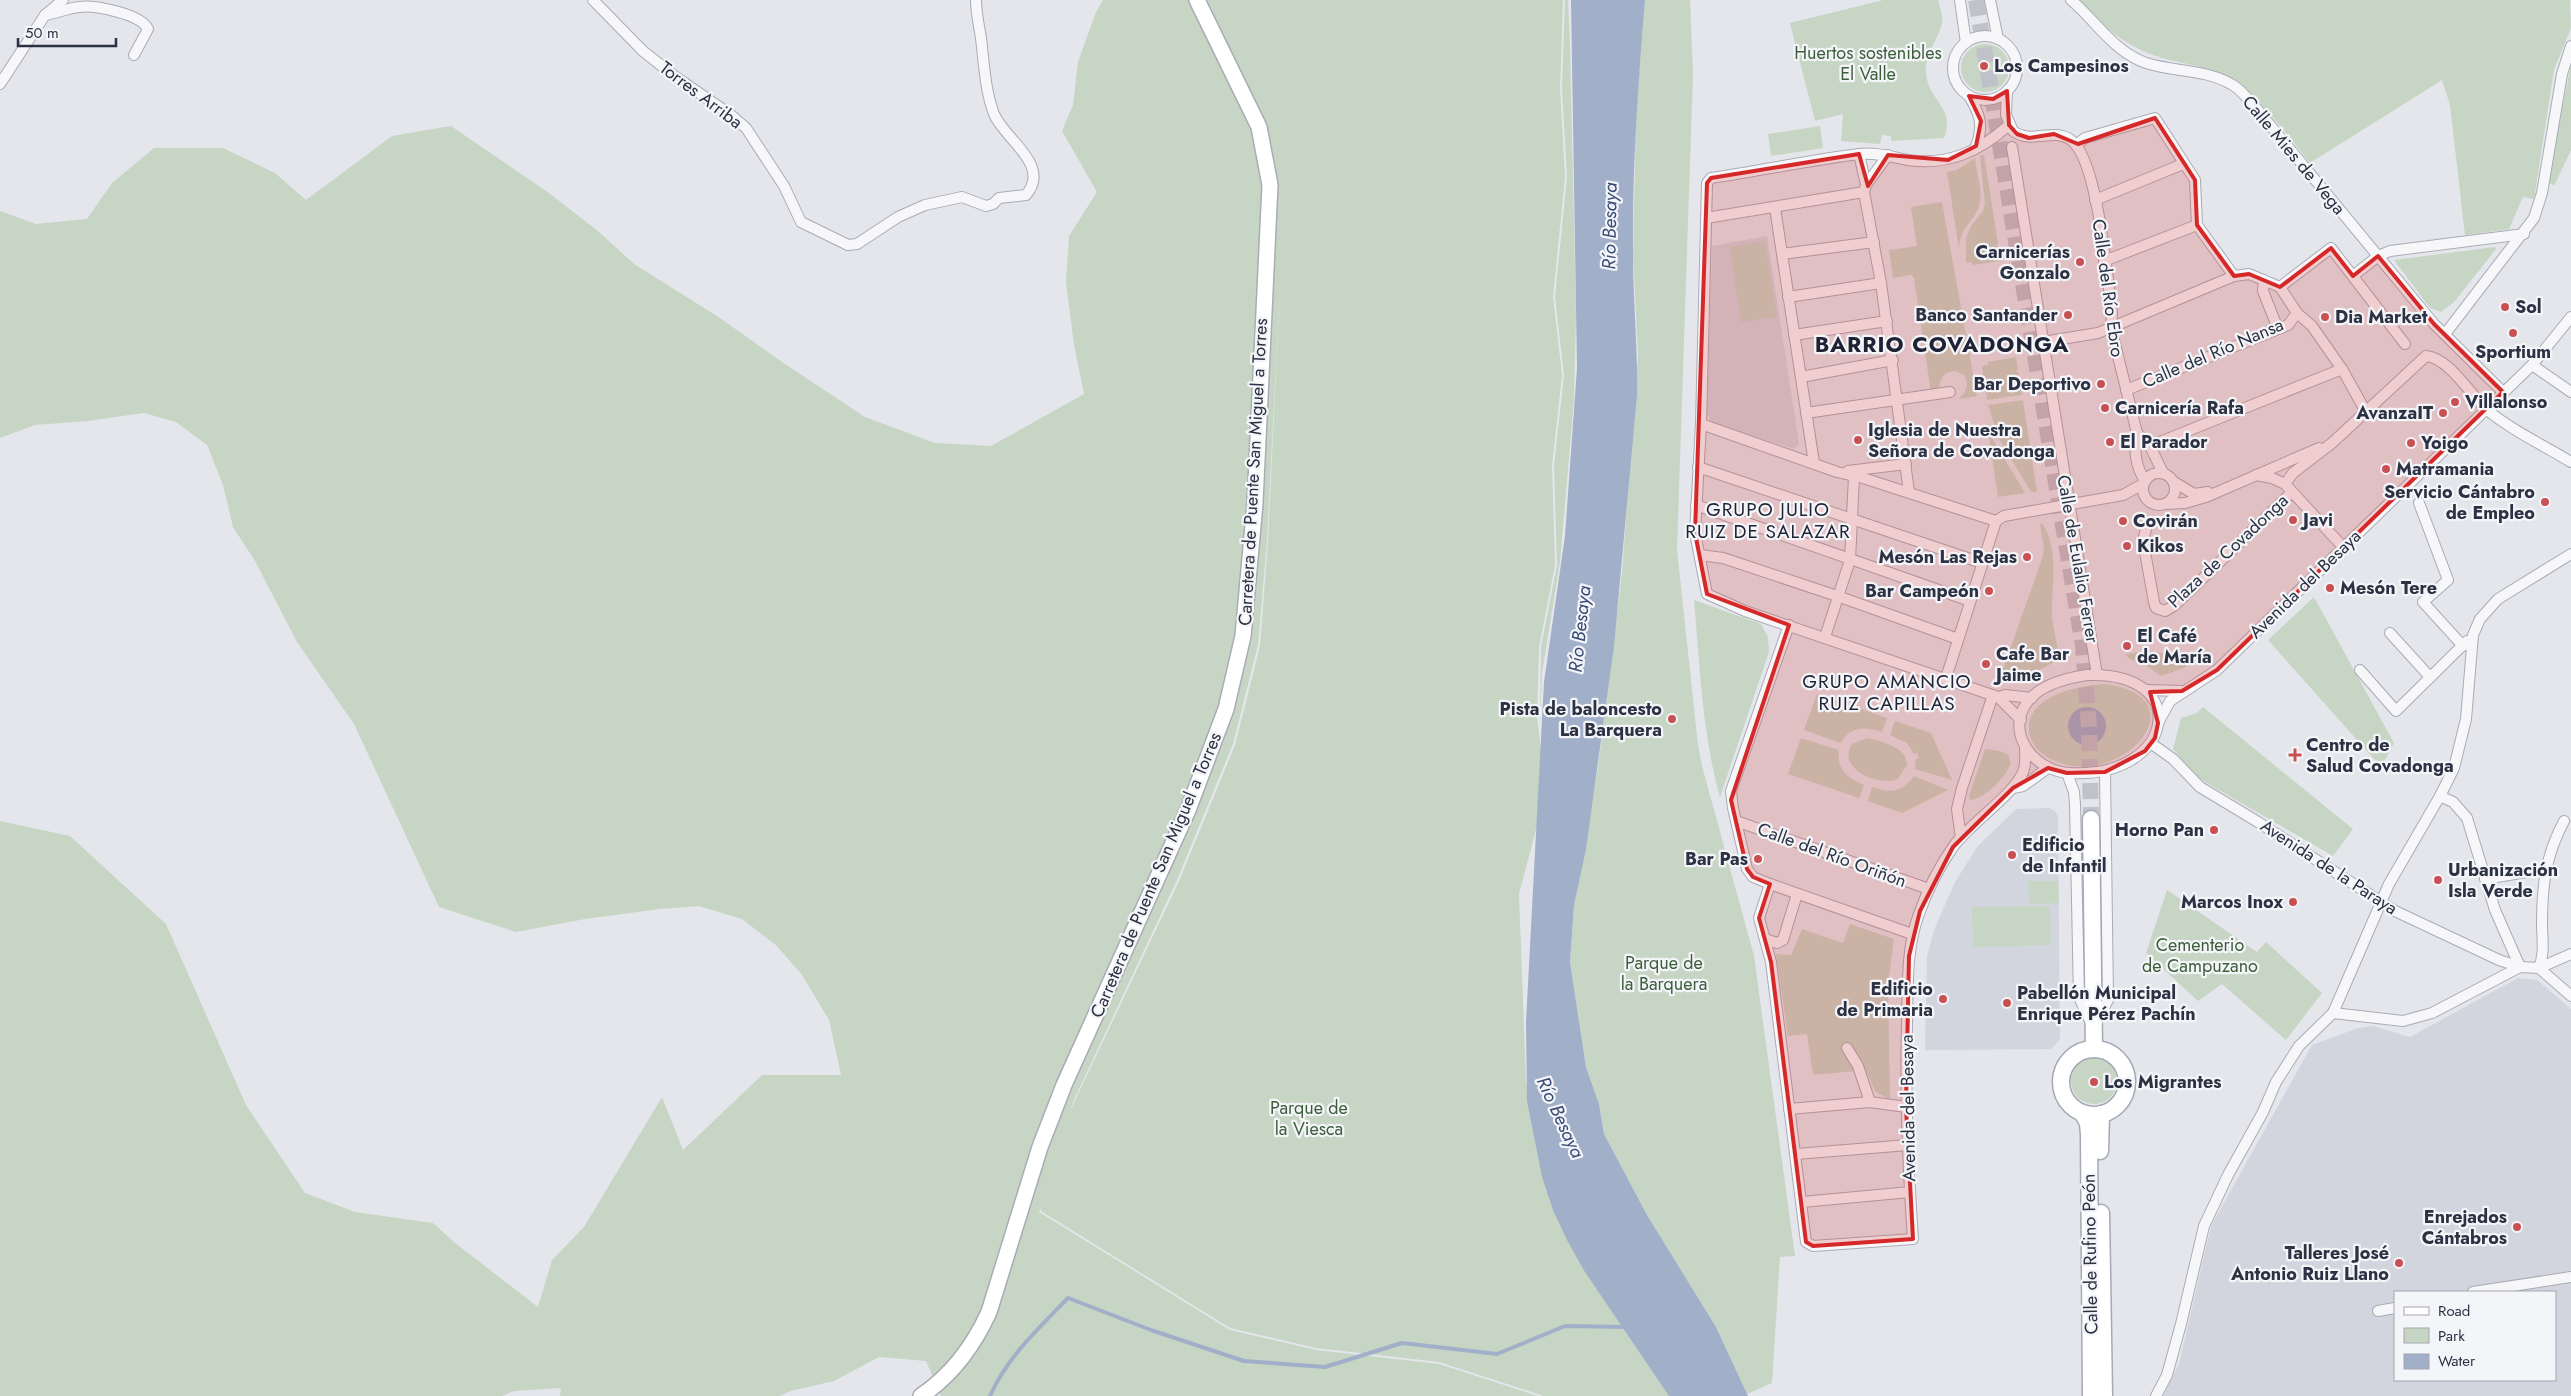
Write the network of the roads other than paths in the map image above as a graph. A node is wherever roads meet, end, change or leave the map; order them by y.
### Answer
1 (63, 0) edge
2 (593, 0) edge
3 (976, 0) edge
4 (1197, 0) edge
5 (1960, 0) edge
6 (1990, 0) edge
7 (2071, 0) edge
8 (45, 15) junction
9 (1998, 39) junction
10 (1966, 43) junction
11 (2571, 46) edge
12 (134, 55) dead end
13 (0, 84) edge
14 (2008, 91) junction
15 (1969, 96) junction
16 (2009, 124) junction
17 (2076, 145) junction
18 (1976, 146) junction
19 (2012, 147) dead end
20 (1859, 154) junction
21 (1888, 155) junction
22 (2182, 164) junction
23 (1865, 188) junction
24 (2095, 200) junction
25 (1774, 208) junction
26 (1706, 218) junction
27 (2198, 225) junction
28 (2524, 234) junction
29 (1874, 242) junction
30 (1782, 254) junction
31 (2378, 256) junction
32 (2104, 261) junction
33 (2234, 276) junction
34 (2353, 276) junction
35 (2264, 280) junction
36 (1881, 283) junction
37 (2280, 287) junction
38 (1788, 297) junction
39 (2297, 313) junction
40 (2571, 317) edge
41 (1887, 321) junction
42 (2111, 328) junction
43 (2278, 329) junction
44 (2445, 334) junction
45 (1794, 335) junction
46 (2043, 342) junction
47 (2405, 344) dead end
48 (1893, 360) junction
49 (2532, 365) junction
50 (2342, 369) junction
51 (1801, 377) junction
52 (2126, 390) junction
53 (1950, 392) dead end
54 (2503, 392) junction
55 (2571, 392) edge
56 (1898, 400) junction
57 (2485, 408) junction
58 (2366, 412) junction
59 (1806, 413) junction
60 (1701, 424) junction
61 (2137, 433) junction
62 (2332, 443) junction
63 (2150, 446) junction
64 (2571, 462) edge
65 (1814, 463) junction
66 (1906, 464) junction
67 (1698, 467) junction
68 (1837, 472) junction
69 (2163, 473) junction
70 (2255, 475) junction
71 (1854, 476) junction
72 (2174, 482) junction
73 (2144, 483) junction
74 (2289, 488) junction
75 (1909, 492) junction
76 (2214, 492) junction
77 (2123, 495) junction
78 (2150, 502) junction
79 (2419, 503) dead end
80 (2165, 504) junction
81 (1696, 505) junction
82 (2069, 505) junction
83 (1852, 517) junction
84 (1996, 521) junction
85 (2146, 529) dead end
86 (2343, 547) junction
87 (2571, 554) edge
88 (1700, 555) junction
89 (1850, 560) junction
90 (1982, 563) junction
91 (1840, 596) junction
92 (1970, 601) junction
93 (1789, 625) junction
94 (2390, 634) dead end
95 (2473, 635) junction
96 (1825, 637) junction
97 (1958, 640) junction
98 (2463, 646) junction
99 (2360, 670) dead end
100 (2097, 675) junction
101 (1946, 678) junction
102 (2430, 678) junction
103 (2146, 690) junction
104 (2182, 691) junction
105 (1995, 696) junction
106 (2032, 698) junction
107 (2021, 720) junction
108 (2158, 723) junction
109 (2152, 744) junction
110 (2025, 746) junction
111 (2048, 768) junction
112 (2106, 772) junction
113 (2067, 773) junction
114 (2014, 788) junction
115 (2440, 796) junction
116 (2091, 819) tunnel mouth
117 (1736, 820) junction
118 (2564, 821) dead end
119 (1961, 838) junction
120 (2544, 869) junction
121 (2485, 879) junction
122 (1770, 884) junction
123 (1928, 889) junction
124 (1797, 894) junction
125 (2381, 902) junction
126 (1912, 934) junction
127 (1764, 939) junction
128 (2571, 954) edge
129 (2520, 967) junction
130 (2539, 968) junction
131 (2571, 996) edge
132 (2333, 1013) junction
133 (2094, 1028) junction
134 (1847, 1048) dead end
135 (2094, 1049) junction
136 (1870, 1102) junction
137 (1906, 1107) junction
138 (1789, 1109) junction
139 (2084, 1114) junction
140 (2101, 1114) junction
141 (1908, 1145) junction
142 (1796, 1154) junction
143 (1910, 1192) junction
144 (1802, 1202) junction
145 (2571, 1277) edge
146 (2480, 1291) edge
147 (2394, 1308) edge
148 (2378, 1312) dead end
149 (921, 1396) edge
150 (2091, 1396) edge
151 (2104, 1396) edge
152 (2156, 1396) edge

1 - 8 street
2 - 3 street, Torres Arriba
4 - 149 street, Carretera de Puente San Miguel a Torres
5 - 10 street
6 - 9 street
7 - 31 street, Calle Mies de Vega
8 - 12 street
8 - 13 street
9 - 10 street
9 - 14 street
10 - 15 street
11 - 28 street
14 - 15 street
14 - 16 street
15 - 18 street
16 - 17 street
16 - 18 street
17 - 22 street
17 - 24 street, Calle del Río Ebro
18 - 21 street
19 - 46 street, Calle de Eulalio Ferrer
20 - 21 street
20 - 23 street
20 - 26 street
21 - 23 street
22 - 24 street
22 - 27 street
23 - 25 street
23 - 29 street
24 - 32 street, Calle del Río Ebro
25 - 26 street
25 - 30 street
26 - 60 street
27 - 32 street
27 - 33 street
28 - 31 street
28 - 44 street
29 - 30 street
29 - 36 street
30 - 38 street
31 - 34 street
31 - 44 street, Calle Mies de Vega
32 - 42 street, Calle del Río Ebro
33 - 35 street
33 - 42 street
34 - 37 street
34 - 47 street
35 - 37 street
35 - 43 street
36 - 38 street
36 - 41 street
37 - 39 street
38 - 45 street
39 - 43 street, Calle del Río Nansa
39 - 50 street
40 - 49 street, Avenida del Besaya
41 - 45 street
41 - 48 street
42 - 46 street
42 - 52 street, Calle del Río Ebro
43 - 52 street, Calle del Río Nansa
44 - 54 street, Calle Mies de Vega
45 - 51 street
46 - 82 street, Calle de Eulalio Ferrer
48 - 51 street
48 - 56 street
49 - 54 street, Avenida del Besaya
49 - 55 street
50 - 58 street
50 - 63 street
51 - 59 street
52 - 61 street, Calle del Río Ebro
53 - 56 street
54 - 57 street, Avenida del Besaya
56 - 59 street
56 - 66 street
57 - 58 street, Plaza de Covadonga
57 - 64 street
57 - 86 street, Avenida del Besaya
58 - 62 street, Plaza de Covadonga
59 - 65 street
60 - 65 street
60 - 67 street
61 - 63 street
61 - 73 street, Calle del Río Ebro
62 - 70 street, Plaza de Covadonga
62 - 74 street, Plaza de Covadonga
63 - 69 street
65 - 68 street
66 - 68 street
66 - 75 street
67 - 81 street
67 - 83 street
68 - 71 street
69 - 72 street, Plaza de Covadonga
69 - 73 street
70 - 74 street, Plaza de Covadonga
70 - 76 street, Plaza de Covadonga
71 - 75 street
71 - 83 street
72 - 76 street, Plaza de Covadonga
72 - 80 street
73 - 77 street
73 - 78 street
74 - 85 street, Plaza de Covadonga
74 - 86 street, Plaza de Covadonga
75 - 84 street
76 - 80 street, Plaza de Covadonga
77 - 78 street, Plaza de Covadonga
77 - 82 street
78 - 80 street, Plaza de Covadonga
79 - 98 street
81 - 88 street
81 - 89 street
82 - 84 street
82 - 100 street, Calle de Eulalio Ferrer
83 - 89 street
83 - 90 street
84 - 90 street
86 - 104 street, Avenida del Besaya
87 - 95 street
88 - 91 street
88 - 93 street
89 - 91 street
89 - 92 street
90 - 92 street
91 - 96 street
91 - 97 street
92 - 97 street
93 - 96 street
93 - 117 street
94 - 102 street
95 - 98 street
95 - 115 street
96 - 101 street
97 - 101 street
98 - 102 street
99 - 102 street
100 - 103 street
100 - 106 street
101 - 105 street
103 - 104 street
103 - 108 street
104 - 108 street, Avenida del Besaya
105 - 106 street
105 - 107 street
105 - 119 street
106 - 107 street
107 - 110 street
108 - 109 street
109 - 112 street
109 - 125 street, Avenida de la Paraya
110 - 111 street
110 - 114 street
111 - 113 street
111 - 114 street
112 - 113 street
112 - 133 street
113 - 133 street
114 - 119 street, Avenida del Besaya
115 - 121 street
115 - 125 street
116 - 133 main road
117 - 122 street
117 - 123 street, Calle del Río Oriñón
118 - 120 street
119 - 123 street, Avenida del Besaya
120 - 121 street
120 - 130 street
121 - 129 street
122 - 124 street
122 - 127 street
123 - 126 street, Avenida del Besaya
124 - 126 street
124 - 127 street
125 - 129 street, Avenida de la Paraya
125 - 132 street
126 - 137 street, Avenida del Besaya
127 - 138 street
128 - 130 street
129 - 130 street
129 - 132 street
130 - 131 street
132 - 152 street
133 - 135 main road
134 - 136 street
135 - 139 main road
135 - 140 main road
136 - 137 street
136 - 138 street
137 - 141 street, Avenida del Besaya
138 - 142 street
139 - 140 main road
139 - 150 main road, Calle de Rufino Peón
140 - 151 main road, Calle de Rufino Peón
141 - 142 street
141 - 143 street, Avenida del Besaya
142 - 144 street
143 - 144 street
143 - 144 street, Avenida del Besaya
145 - 146 street
147 - 148 street

